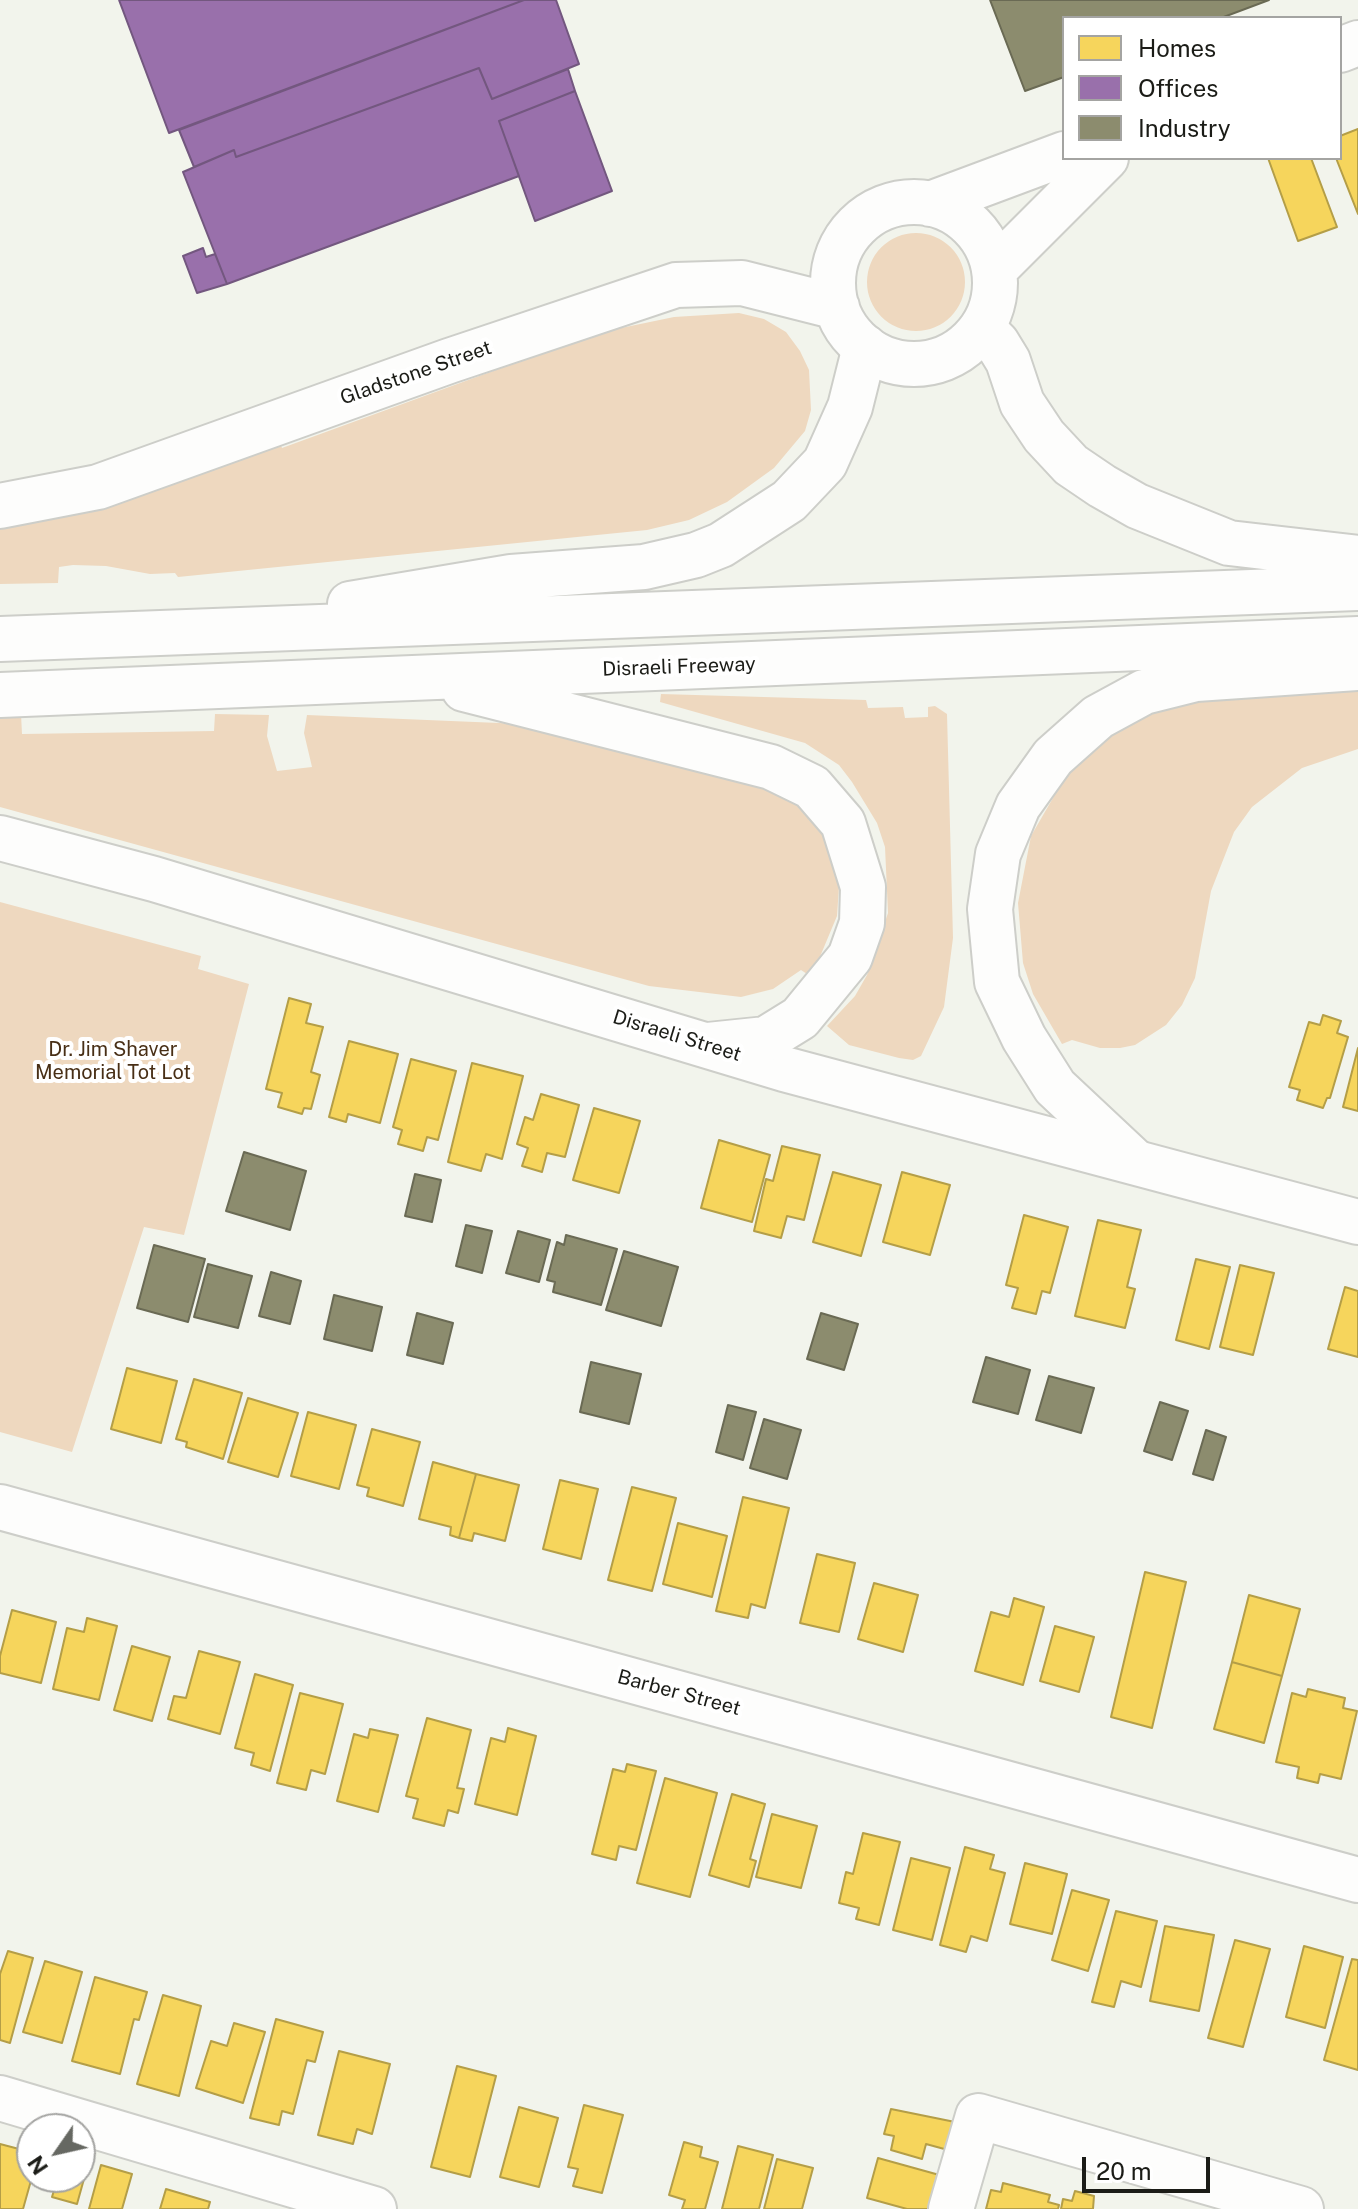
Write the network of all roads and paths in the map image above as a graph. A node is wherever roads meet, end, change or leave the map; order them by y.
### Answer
1 (1062, 155) edge
2 (1104, 160) edge
3 (930, 204) junction
4 (994, 270) junction
5 (837, 307) junction
6 (982, 328) junction
7 (865, 347) junction
8 (0, 506) edge
9 (1357, 578) edge
10 (176, 634) junction
11 (0, 639) edge
12 (1349, 655) edge
13 (419, 678) junction
14 (15, 696) edge
15 (0, 838) edge
16 (708, 1045) junction
17 (1134, 1161) junction
18 (1358, 1222) edge
19 (0, 1507) edge
20 (1358, 1880) edge
21 (0, 2098) edge
22 (374, 2209) edge
23 (951, 2209) edge
24 (1301, 2209) edge

1 - 3 main road
2 - 4 main road
3 - 4 main road
3 - 5 main road
4 - 6 main road
5 - 7 main road
5 - 8 main road, Gladstone Street
6 - 7 main road
6 - 9 main road
7 - 10 main road
9 - 10 main road
10 - 11 main road
12 - 13 main road, Disraeli Freeway
12 - 17 main road
13 - 14 main road, Disraeli Freeway
13 - 16 main road
15 - 16 main road, Disraeli Street
16 - 17 main road, Disraeli Street
17 - 18 main road, Disraeli Street
19 - 20 main road, Barber Street
21 - 22 main road
23 - 24 main road

